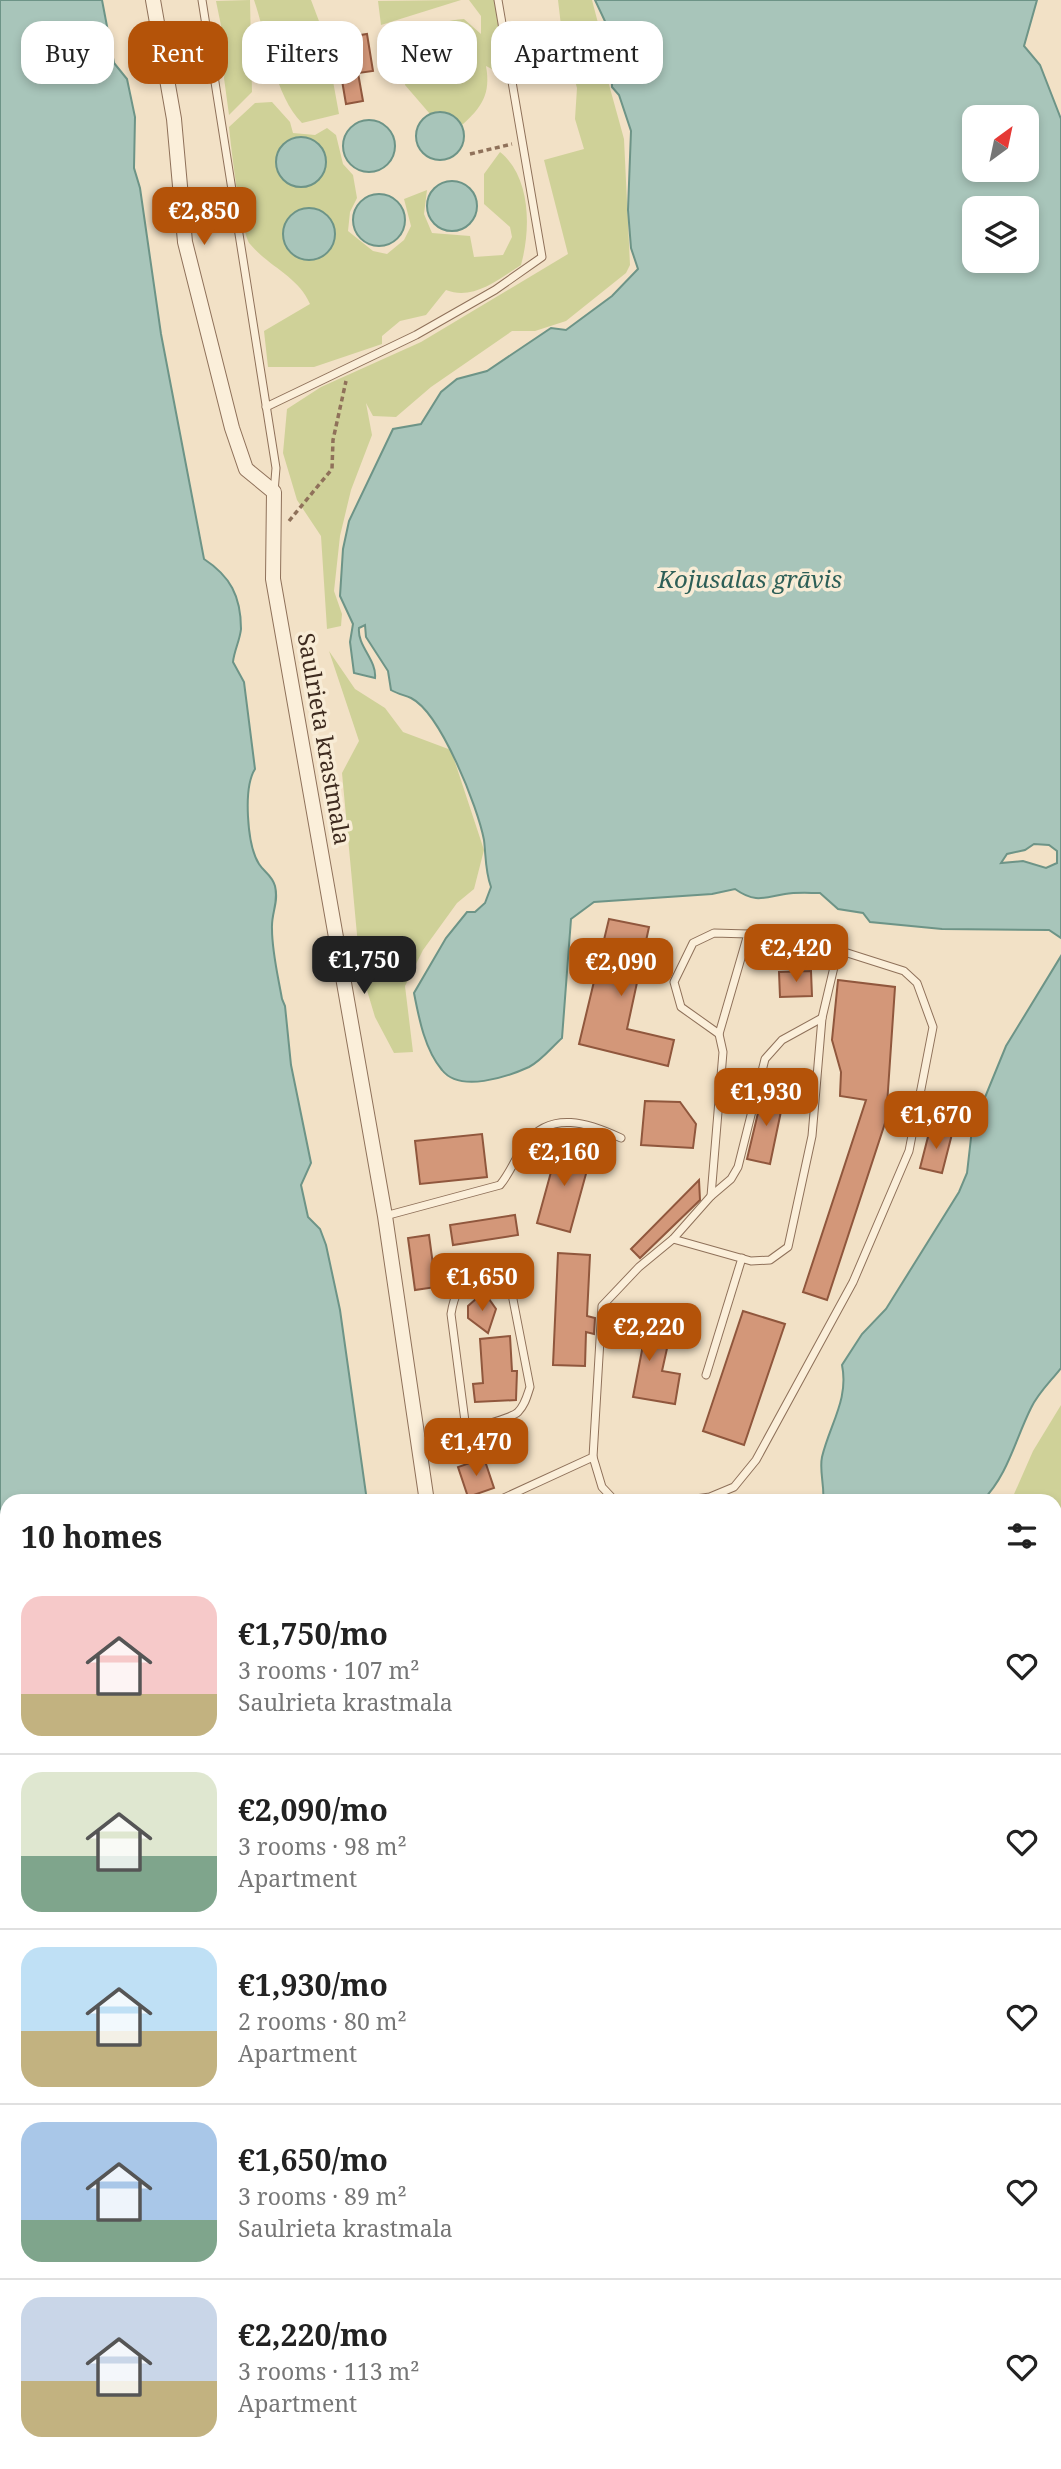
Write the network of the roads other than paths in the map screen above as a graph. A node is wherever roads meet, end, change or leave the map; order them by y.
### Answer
1 (153, 0) edge
2 (202, 0) edge
3 (498, 0) edge
4 (267, 407) junction
5 (274, 492) junction
6 (748, 934) junction
7 (838, 950) junction
8 (822, 1018) junction
9 (719, 1034) junction
10 (621, 1138) dead end
11 (711, 1196) junction
12 (385, 1216) junction
13 (673, 1239) junction
14 (741, 1258) junction
15 (706, 1375) dead end
16 (466, 1429) junction
17 (418, 1441) junction
18 (593, 1457) junction
19 (426, 1494) edge
20 (512, 1494) edge
21 (609, 1494) edge
22 (720, 1494) edge

1 - 5 street
2 - 4 lane
3 - 4 lane
4 - 5 lane
5 - 12 street, Saulrieta krastmala
6 - 7 lane
6 - 9 lane
6 - 9 lane
7 - 8 lane
7 - 22 lane
8 - 11 lane
8 - 14 lane
9 - 11 lane
10 - 12 lane
11 - 13 lane
12 - 17 street, Saulrieta krastmala
13 - 14 lane
13 - 18 lane
14 - 15 lane
16 - 16 lane
16 - 17 lane
17 - 19 street, Saulrieta krastmala
18 - 20 lane
18 - 21 lane

